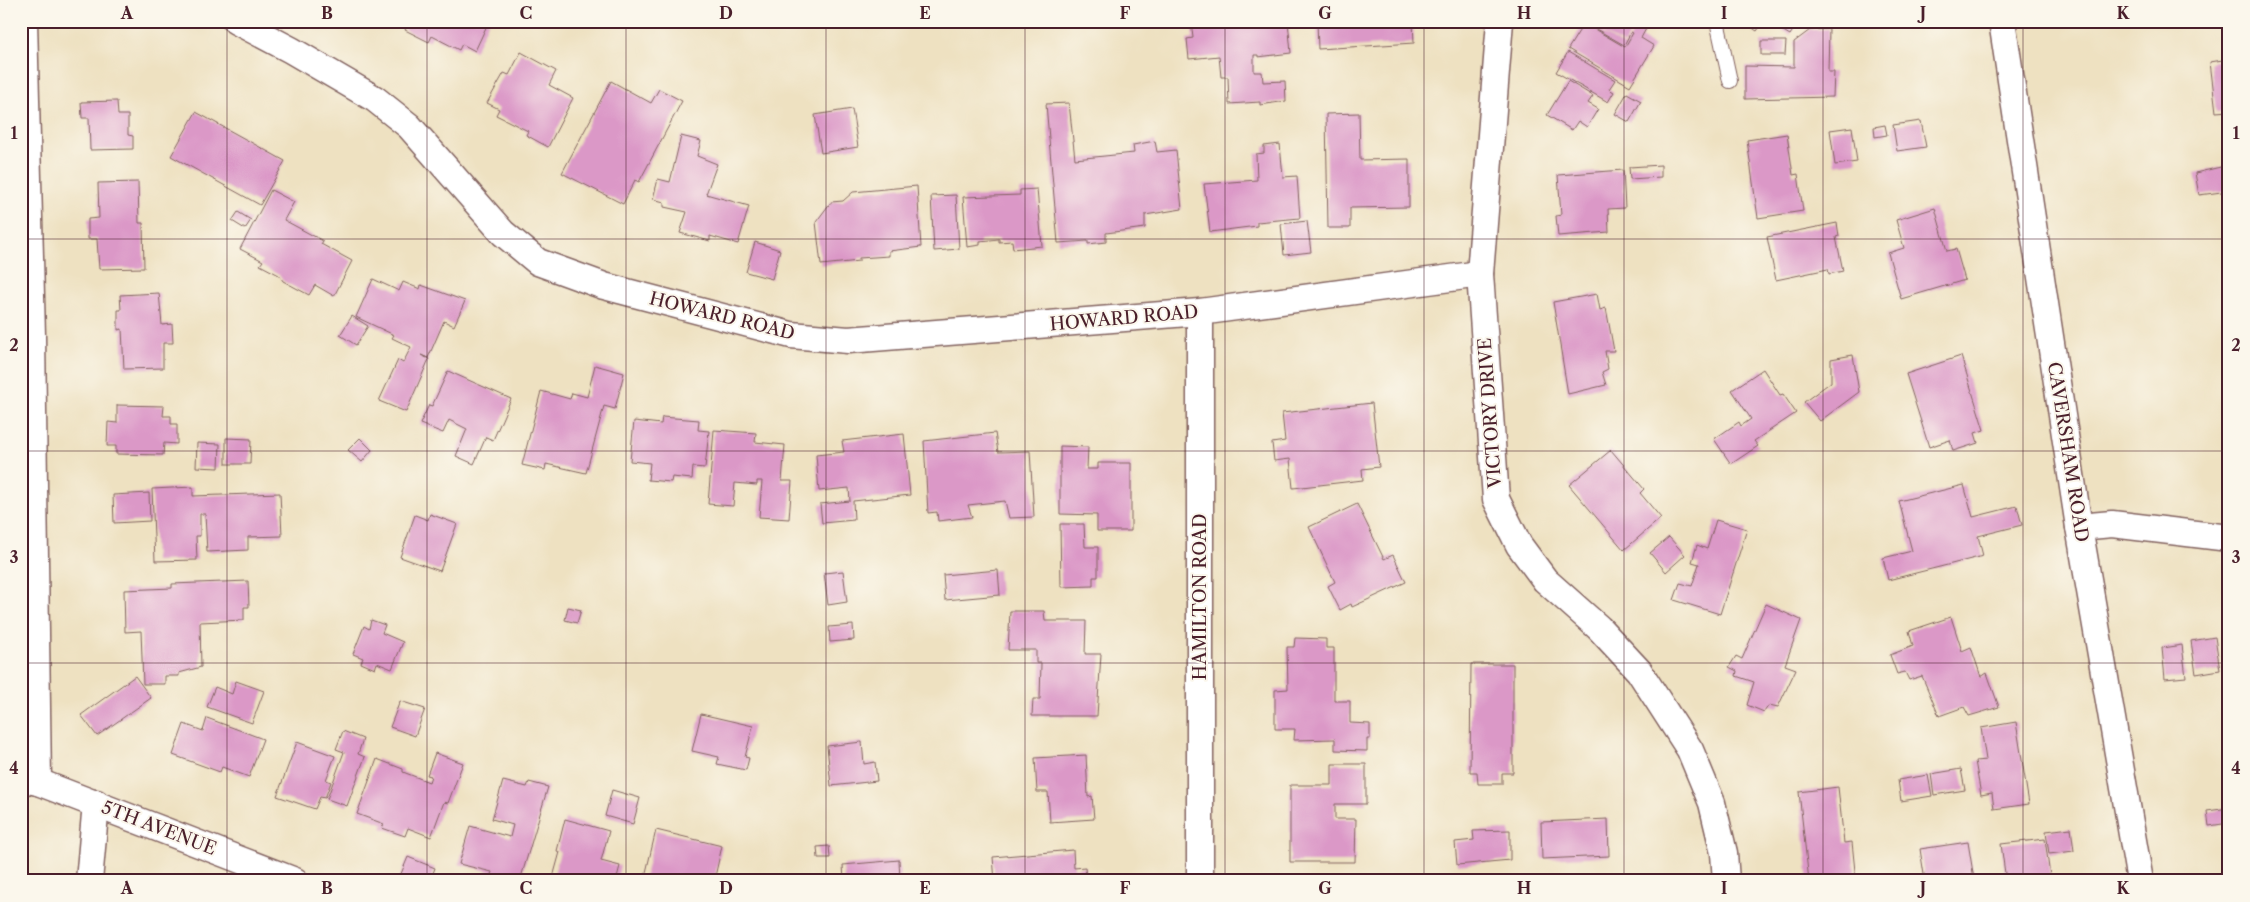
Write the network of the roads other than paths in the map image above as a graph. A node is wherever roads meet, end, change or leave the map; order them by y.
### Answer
1 (24, 21) edge
2 (236, 21) edge
3 (1500, 21) edge
4 (1717, 21) edge
5 (2002, 21) edge
6 (1730, 80) dead end
7 (1480, 274) junction
8 (1200, 312) junction
9 (26, 335) edge
10 (2079, 527) junction
11 (2229, 538) edge
12 (30, 780) edge
13 (96, 804) junction
14 (88, 881) edge
15 (295, 881) edge
16 (1200, 881) edge
17 (1726, 881) edge
18 (2140, 881) edge

1 - 9 street
2 - 8 street, HOWARD ROAD
3 - 7 street, VICTORY DRIVE
4 - 6 lane
5 - 10 street, CAVERSHAM ROAD
7 - 8 street, HOWARD ROAD
7 - 17 street, VICTORY DRIVE
8 - 16 street, HAMILTON ROAD
9 - 12 street
10 - 11 street
10 - 18 street, CAVERSHAM ROAD
12 - 13 street, 5TH AVENUE
13 - 14 street
13 - 15 street, 5TH AVENUE

